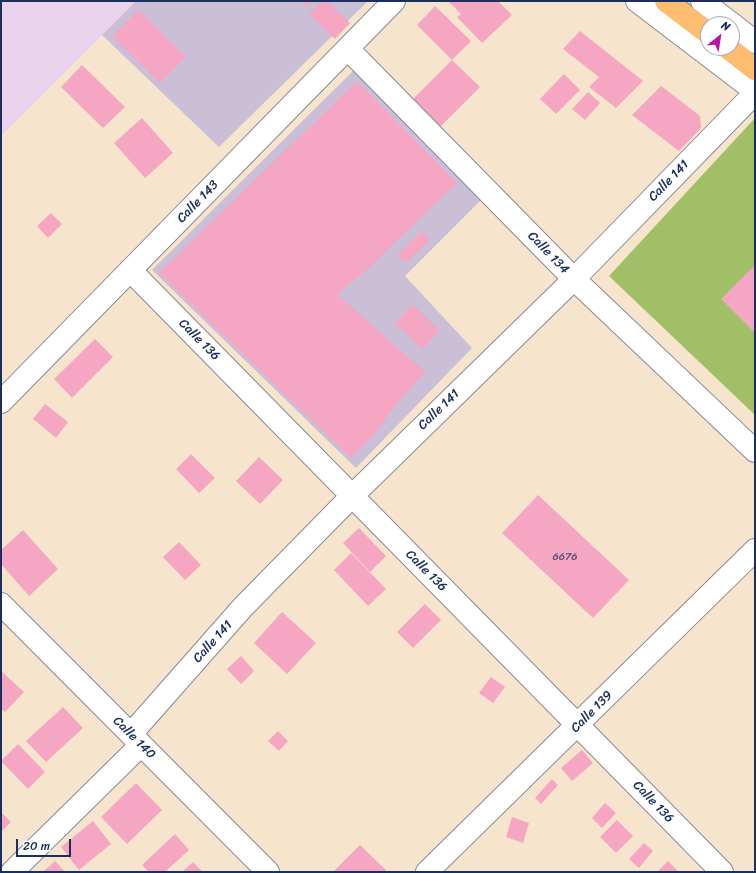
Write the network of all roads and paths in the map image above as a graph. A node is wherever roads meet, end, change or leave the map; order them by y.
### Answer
1 (394, 1) edge
2 (637, 1) edge
3 (666, 1) edge
4 (702, 1) edge
5 (722, 16) edge
6 (740, 30) edge
7 (696, 31) edge
8 (755, 42) edge
9 (348, 49) junction
10 (739, 56) edge
11 (755, 68) edge
12 (755, 92) edge
13 (130, 270) junction
14 (574, 279) junction
15 (1, 402) edge
16 (755, 451) edge
17 (352, 496) junction
18 (755, 550) edge
19 (1, 604) edge
20 (578, 725) junction
21 (136, 739) junction
22 (12, 872) edge
23 (268, 872) edge
24 (427, 872) edge
25 (722, 872) edge

1 - 9 street, Calle 143
2 - 7 street
3 - 7 highway
4 - 5 street
6 - 8 street
7 - 12 street
9 - 13 street, Calle 143
9 - 14 street, Calle 134
10 - 11 highway
12 - 14 street, Calle 141
13 - 15 street, Calle 143
13 - 17 street, Calle 136
14 - 16 street, Calle 134
14 - 17 street, Calle 141
17 - 20 street, Calle 136
17 - 21 street, Calle 141
18 - 20 street, Calle 139
19 - 21 street, Calle 140
20 - 24 street, Calle 139
20 - 25 street, Calle 136
21 - 22 street, Calle 141
21 - 23 street, Calle 140

